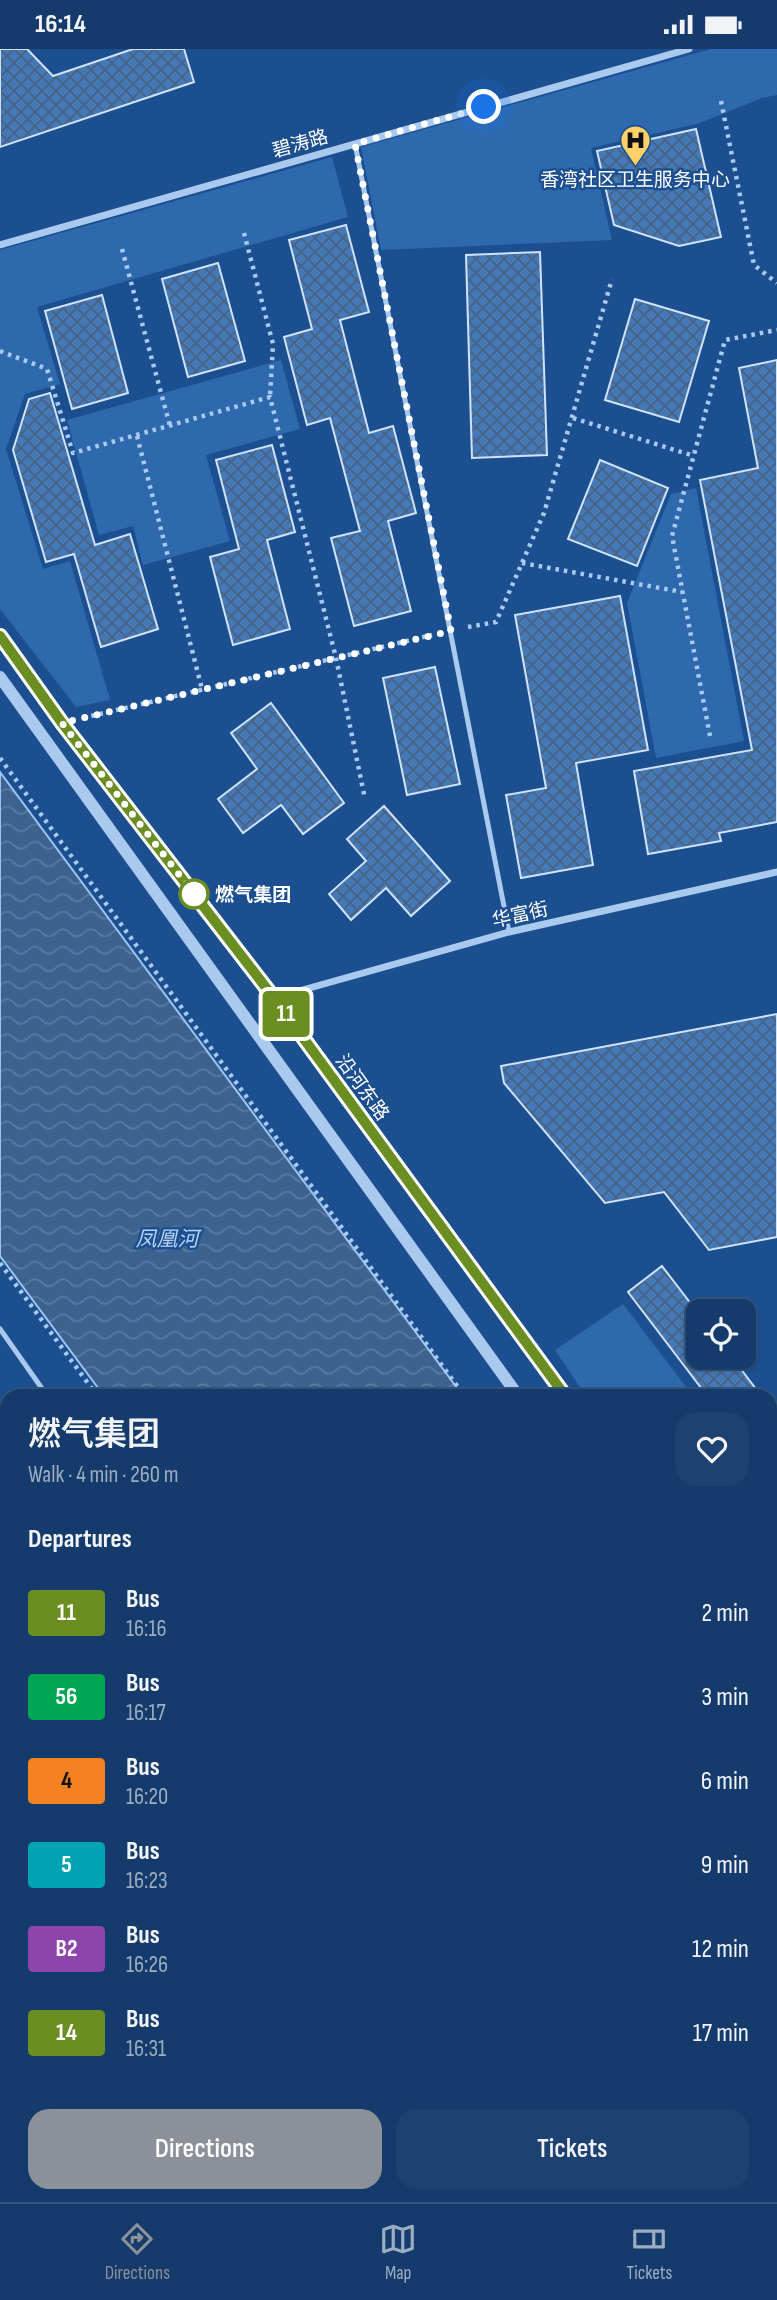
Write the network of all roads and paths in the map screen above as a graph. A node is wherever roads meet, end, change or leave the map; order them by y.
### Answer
1 (689, 49) edge
2 (720, 101) dead end
3 (355, 144) junction
4 (244, 233) dead end
5 (0, 245) edge
6 (122, 249) dead end
7 (612, 279) dead end
8 (777, 283) edge
9 (777, 330) edge
10 (0, 352) edge
11 (270, 397) junction
12 (573, 418) junction
13 (170, 426) junction
14 (137, 436) junction
15 (694, 456) junction
16 (522, 563) junction
17 (682, 592) junction
18 (451, 631) junction
19 (0, 636) edge
20 (336, 658) junction
21 (0, 677) edge
22 (202, 689) junction
23 (62, 723) junction
24 (710, 736) dead end
25 (0, 758) edge
26 (365, 799) dead end
27 (777, 872) edge
28 (509, 932) junction
29 (274, 998) junction
30 (0, 1263) edge
31 (0, 1329) edge
32 (42, 1389) edge
33 (91, 1389) edge
34 (459, 1389) edge
35 (513, 1389) edge
36 (560, 1389) edge

1 - 3 street, 碧涛路
2 - 8 path
3 - 5 street, 碧涛路
3 - 18 lane
4 - 11 path
6 - 13 path
7 - 12 path
9 - 15 path
10 - 14 path
11 - 13 path
11 - 20 path
12 - 15 path
12 - 16 path
13 - 14 path
14 - 22 path
15 - 17 path
16 - 17 path
16 - 18 path
17 - 24 path
18 - 20 path
18 - 28 lane
19 - 23 street, 沿河东路
20 - 22 path
20 - 26 path
21 - 35 street
22 - 23 path
23 - 29 street, 沿河东路
25 - 34 path
27 - 28 street, 华富街
28 - 29 street, 华富街
29 - 36 street, 沿河东路
30 - 33 path
31 - 32 lane

